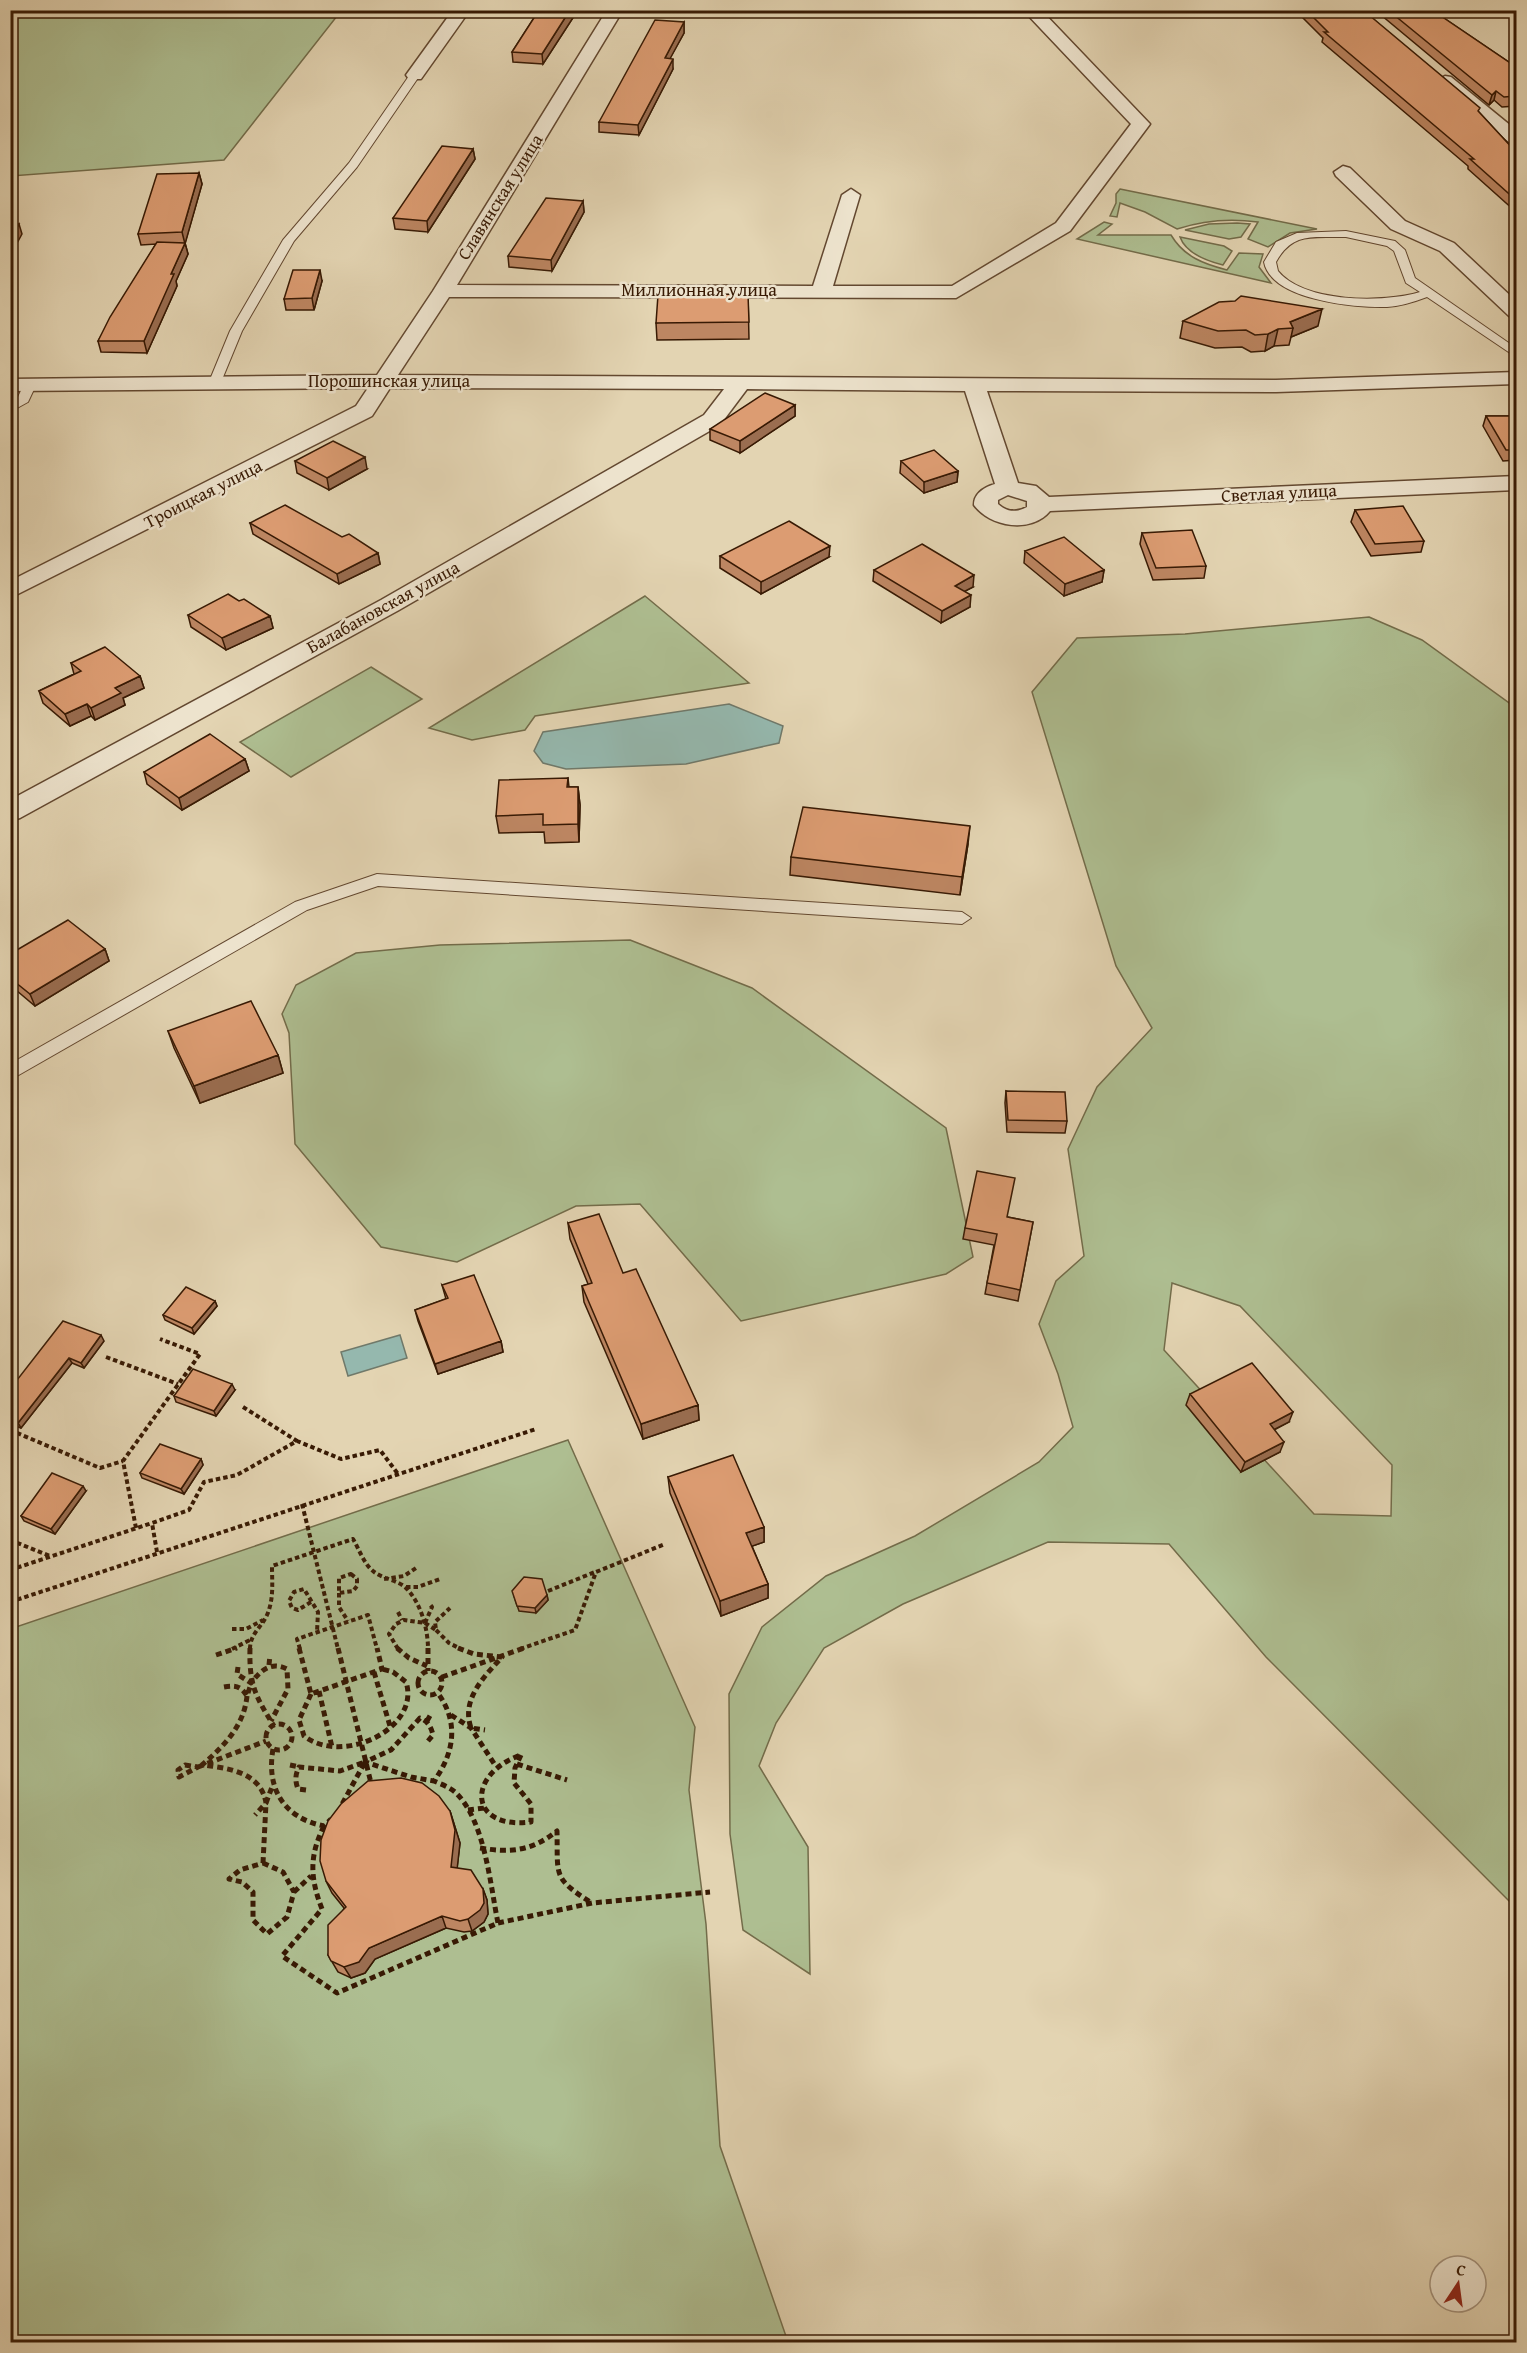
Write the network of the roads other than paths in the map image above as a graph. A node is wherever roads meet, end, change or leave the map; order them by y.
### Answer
1 (462, 10) edge
2 (615, 10) edge
3 (1031, 10) edge
4 (1434, 71) edge
5 (416, 75) joint
6 (1516, 139) edge
7 (1342, 172) dead end
8 (851, 195) dead end
9 (822, 290) junction
10 (443, 291) junction
11 (1429, 293) junction
12 (1516, 312) edge
13 (1516, 353) edge
14 (1516, 378) edge
15 (215, 382) junction
16 (741, 382) junction
17 (383, 383) junction
18 (972, 383) junction
19 (20, 385) edge
20 (10, 408) edge
21 (1516, 483) edge
22 (10, 591) edge
23 (10, 812) edge
24 (962, 918) dead end
25 (10, 1073) edge

1 - 5 street
2 - 10 street, Славянская улица
3 - 9 street, Миллионная улица
4 - 6 street
5 - 15 lane
7 - 12 street
8 - 9 street
9 - 10 street, Миллионная улица
10 - 17 street, Славянская улица
11 - 11 lane
11 - 13 lane
14 - 18 street, Порошинская улица
15 - 17 street, Порошинская улица
15 - 19 street, Порошинская улица
16 - 17 street, Порошинская улица
16 - 18 street, Порошинская улица
16 - 23 street, Балабановская улица
17 - 22 street, Троицкая улица
18 - 21 street, Светлая улица
19 - 20 lane
24 - 25 lane

